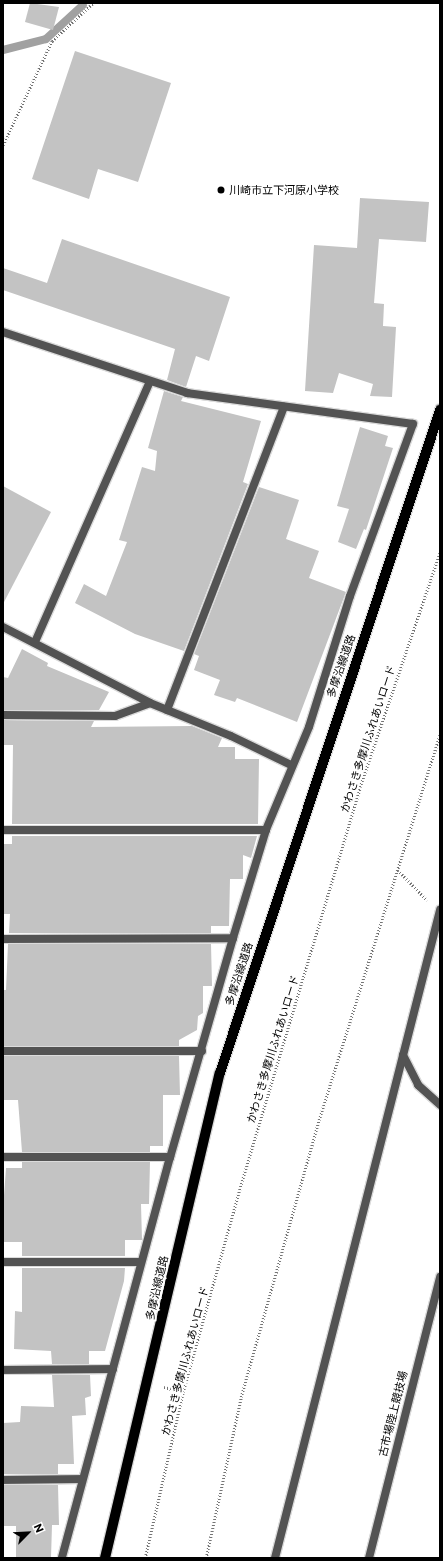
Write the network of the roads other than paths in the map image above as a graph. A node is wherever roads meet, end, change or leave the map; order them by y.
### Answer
1 (3, 332) edge
2 (149, 383) junction
3 (284, 407) junction
4 (440, 410) edge
5 (3, 627) edge
6 (35, 642) junction
7 (150, 703) junction
8 (167, 710) junction
9 (3, 715) edge
10 (291, 765) junction
11 (3, 830) edge
12 (266, 830) junction
13 (440, 912) edge
14 (233, 938) junction
15 (3, 939) edge
16 (202, 1051) junction
17 (3, 1052) edge
18 (402, 1055) junction
19 (440, 1105) edge
20 (3, 1157) edge
21 (170, 1157) junction
22 (3, 1262) edge
23 (141, 1262) junction
24 (440, 1277) edge
25 (113, 1369) junction
26 (3, 1370) edge
27 (81, 1479) junction
28 (3, 1480) edge
29 (62, 1558) edge
30 (105, 1558) edge
31 (275, 1558) edge
32 (369, 1558) edge

1 - 2 street
2 - 3 street
2 - 6 street
3 - 8 street
3 - 10 street
4 - 30 main road, 多摩沿線道路
5 - 6 street
6 - 7 street
7 - 8 street
7 - 9 street
8 - 10 street
10 - 12 street
11 - 12 street
12 - 14 street
13 - 18 street
14 - 15 street
14 - 16 street
16 - 17 street
16 - 21 street
18 - 19 street
18 - 31 street
20 - 21 street
21 - 23 street
22 - 23 street
23 - 25 street
24 - 32 street, 古市場陸上競技場
25 - 26 street
25 - 27 street
27 - 28 street
27 - 29 street

